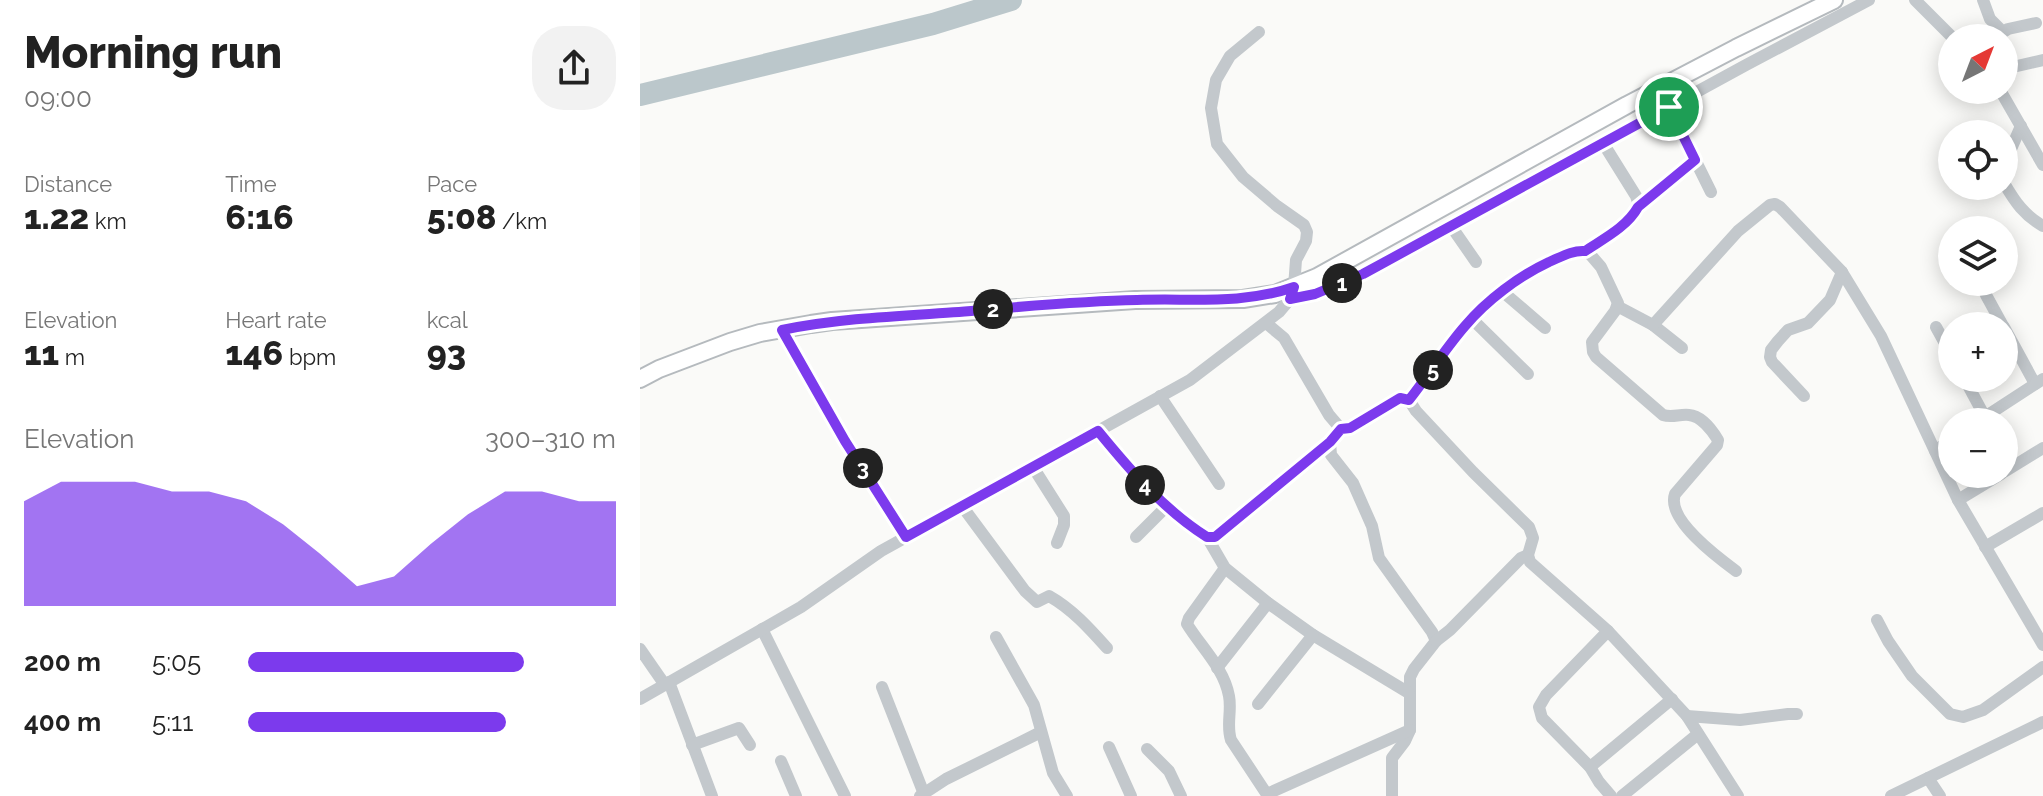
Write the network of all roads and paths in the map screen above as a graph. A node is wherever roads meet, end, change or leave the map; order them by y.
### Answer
1 (1834, 0) edge
2 (1869, 0) edge
3 (1915, 0) edge
4 (1983, 0) edge
5 (2036, 23) dead end
6 (1939, 24) edge
7 (1259, 32) dead end
8 (2043, 60) edge
9 (2018, 66) edge
10 (2008, 104) edge
11 (1669, 107) junction
12 (2021, 126) junction
13 (2018, 133) edge
14 (1603, 143) junction
15 (1695, 160) junction
16 (2043, 165) edge
17 (1711, 192) dead end
18 (2014, 200) edge
19 (1638, 207) junction
20 (1451, 226) junction
21 (2043, 226) edge
22 (1585, 251) junction
23 (1476, 262) dead end
24 (1842, 272) junction
25 (1503, 292) junction
26 (1292, 293) junction
27 (1617, 306) junction
28 (1472, 319) junction
29 (1266, 323) junction
30 (1653, 325) junction
31 (1936, 327) dead end
32 (1545, 328) dead end
33 (782, 330) junction
34 (1938, 331) edge
35 (1682, 348) dead end
36 (2018, 349) edge
37 (1528, 374) dead end
38 (640, 379) edge
39 (2039, 381) edge
40 (1160, 396) junction
41 (1804, 396) dead end
42 (1409, 400) junction
43 (1998, 408) edge
44 (1341, 429) junction
45 (1098, 431) junction
46 (1330, 442) junction
47 (2043, 448) edge
48 (1938, 449) edge
49 (1935, 451) junction
50 (2018, 464) edge
51 (1033, 467) junction
52 (1219, 484) dead end
53 (1978, 488) edge
54 (1958, 500) junction
55 (962, 506) junction
56 (1167, 506) junction
57 (2043, 513) edge
58 (906, 537) junction
59 (1136, 537) dead end
60 (1207, 537) junction
61 (1057, 543) dead end
62 (1985, 547) junction
63 (1528, 555) junction
64 (1225, 568) junction
65 (1736, 571) dead end
66 (1268, 603) junction
67 (1877, 620) dead end
68 (762, 629) junction
69 (1608, 631) junction
70 (1313, 635) junction
71 (996, 637) dead end
72 (1436, 641) junction
73 (2043, 645) edge
74 (1107, 648) dead end
75 (640, 649) edge
76 (2043, 667) edge
77 (1217, 668) junction
78 (667, 684) junction
79 (882, 687) dead end
80 (1409, 693) junction
81 (640, 699) edge
82 (1672, 699) junction
83 (1258, 704) dead end
84 (1797, 714) dead end
85 (1687, 716) junction
86 (2043, 722) edge
87 (1410, 730) junction
88 (1041, 732) junction
89 (1698, 734) junction
90 (692, 745) junction
91 (750, 745) dead end
92 (1109, 747) dead end
93 (1147, 749) dead end
94 (781, 761) dead end
95 (1590, 767) junction
96 (1928, 778) junction
97 (922, 795) edge
98 (1267, 795) edge
99 (1895, 795) edge
100 (712, 796) edge
101 (796, 796) edge
102 (845, 796) edge
103 (1067, 796) edge
104 (1131, 796) edge
105 (1181, 796) edge
106 (1392, 796) edge
107 (1611, 796) edge
108 (1622, 796) edge
109 (1738, 796) edge
110 (1940, 796) edge

1 - 26 main road
2 - 11 street
3 - 6 street
4 - 5 street
7 - 26 street
8 - 9 street
10 - 12 street
11 - 14 street
11 - 15 street
12 - 13 street
12 - 16 street
14 - 19 street
14 - 20 street
15 - 17 street
15 - 19 street
18 - 21 street
19 - 22 street
20 - 23 street
20 - 26 street
22 - 25 street
22 - 27 street
24 - 30 street
24 - 41 street
24 - 49 street
25 - 28 street
25 - 32 street
26 - 29 street
26 - 33 main road
27 - 30 street
27 - 65 street
28 - 37 street
28 - 42 street
29 - 40 street
29 - 44 street
30 - 35 street
31 - 34 street
33 - 38 main road
33 - 58 street
36 - 39 street
39 - 43 street
40 - 45 street
40 - 52 street
42 - 44 street
42 - 63 street
44 - 46 street
45 - 51 street
45 - 56 street
46 - 60 street
46 - 72 street
47 - 50 street
48 - 49 street
49 - 54 street
51 - 55 street
51 - 61 street
53 - 54 street
54 - 62 street
55 - 58 street
55 - 74 street
56 - 59 street
56 - 60 street
57 - 62 street
58 - 68 street
60 - 64 street
62 - 73 street
63 - 69 street
63 - 72 street
64 - 66 street
64 - 77 street
66 - 70 street
66 - 77 street
67 - 76 street
68 - 78 street
68 - 102 street
69 - 82 street
69 - 95 street
70 - 80 street
70 - 83 street
71 - 88 street
72 - 80 street
75 - 78 street
77 - 98 street
78 - 81 street
78 - 90 street
79 - 97 street
80 - 87 street
82 - 85 street
82 - 95 street
84 - 85 street
85 - 89 street
86 - 96 street
87 - 98 street
87 - 106 street
88 - 97 street
88 - 103 street
89 - 108 street
89 - 109 street
90 - 91 street
90 - 100 street
92 - 104 street
93 - 105 street
94 - 101 street
95 - 107 street
96 - 99 street
96 - 110 street

